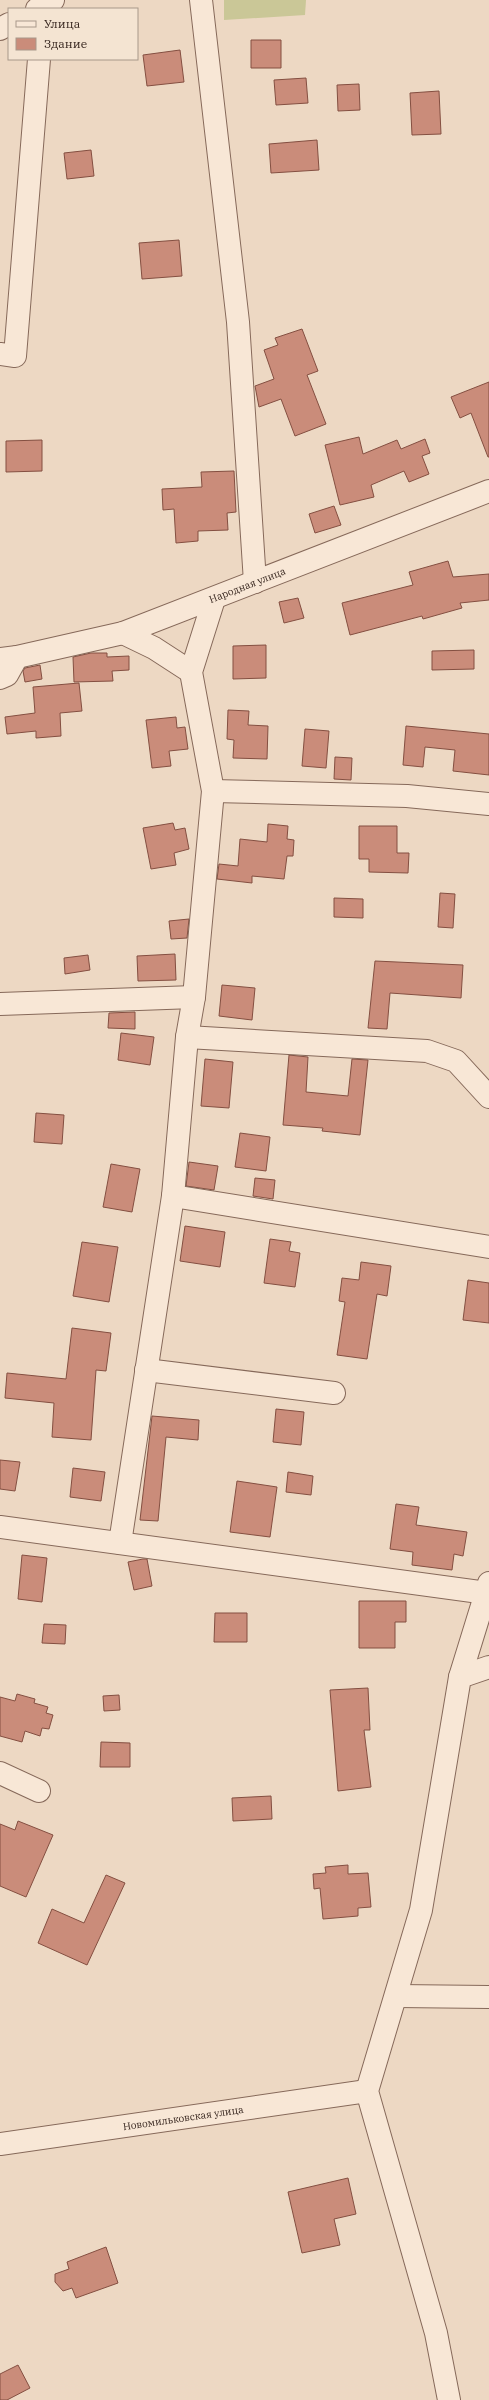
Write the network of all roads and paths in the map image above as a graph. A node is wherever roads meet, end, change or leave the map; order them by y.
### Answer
1 (201, 0) edge
2 (39, 60) edge
3 (0, 354) edge
4 (489, 491) edge
5 (255, 582) junction
6 (214, 599) junction
7 (123, 633) junction
8 (8, 658) edge
9 (191, 672) junction
10 (0, 678) edge
11 (213, 791) junction
12 (489, 804) edge
13 (194, 997) junction
14 (0, 1004) edge
15 (187, 1037) junction
16 (489, 1097) edge
17 (172, 1196) junction
18 (489, 1247) edge
19 (146, 1370) junction
20 (334, 1393) dead end
21 (0, 1527) edge
22 (120, 1542) junction
23 (488, 1588) edge
24 (474, 1672) edge
25 (0, 1773) edge
26 (39, 1791) dead end
27 (397, 1996) junction
28 (489, 1997) edge
29 (367, 2091) junction
30 (0, 2144) edge
31 (449, 2400) edge

1 - 5 street
2 - 3 street
4 - 5 street, Народная улица
5 - 6 street, Народная улица
6 - 7 street, Народная улица
6 - 9 street
7 - 8 street, Народная улица
7 - 9 street
8 - 10 street
9 - 11 street
11 - 12 street
11 - 13 street
13 - 14 street
13 - 15 street
15 - 16 street
15 - 17 street
17 - 18 street
17 - 19 street
19 - 20 street
19 - 22 street
21 - 22 street
22 - 23 street
23 - 24 street
24 - 27 street
25 - 26 street
27 - 28 street
27 - 29 street
29 - 30 street, Новомильковская улица
29 - 31 street

